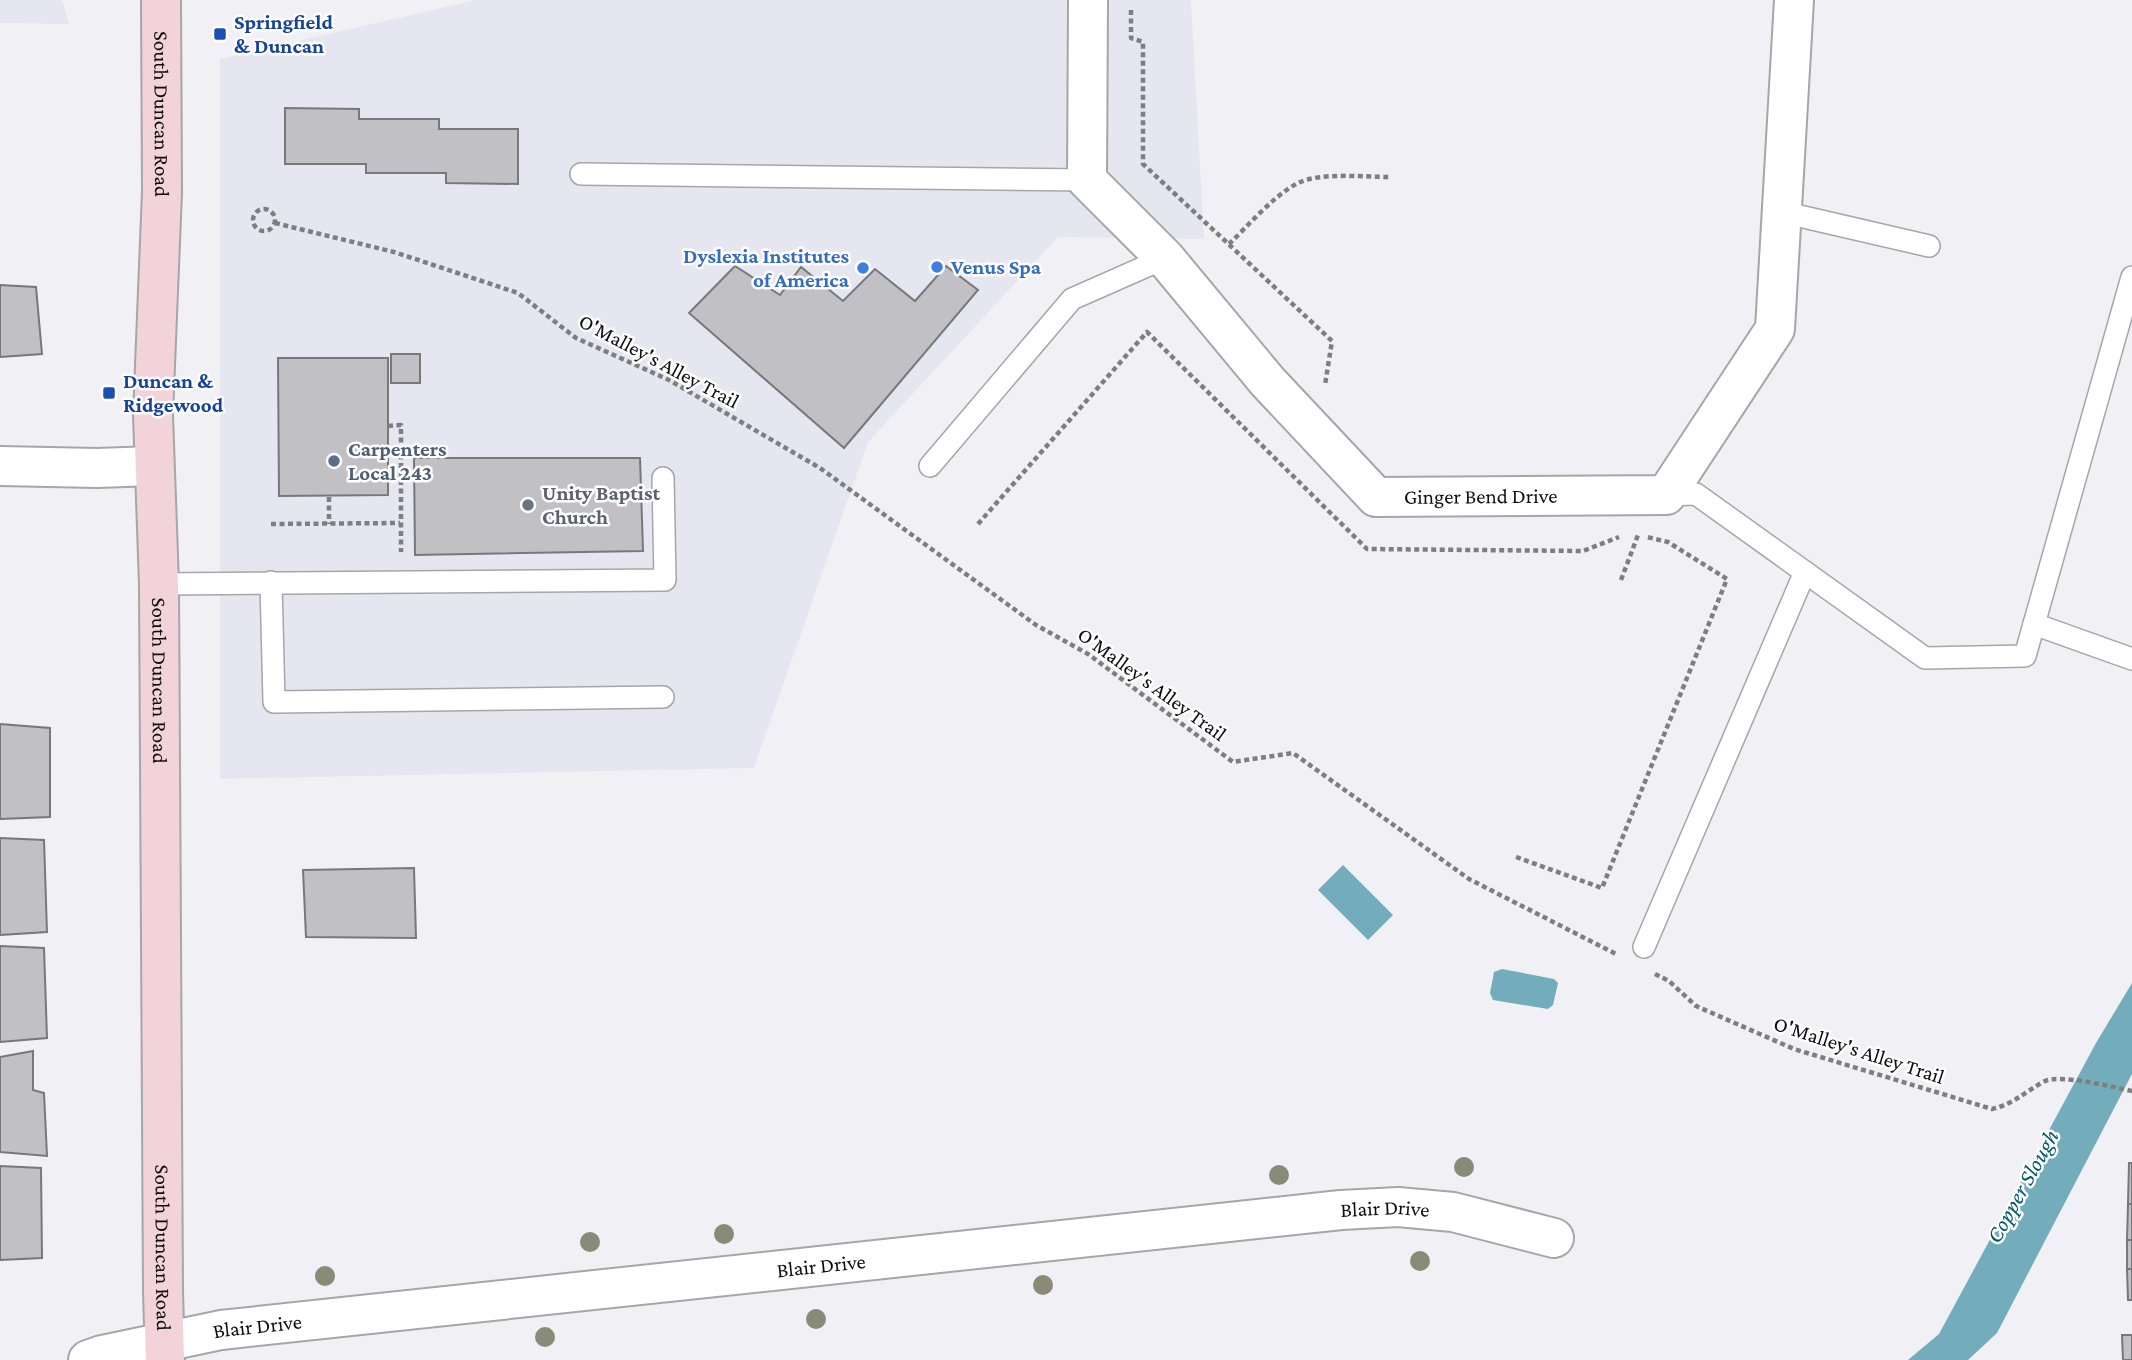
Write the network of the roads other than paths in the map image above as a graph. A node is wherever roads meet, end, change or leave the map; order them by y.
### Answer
1 (160, 0) edge
2 (1088, 0) edge
3 (1794, 0) edge
4 (581, 174) dead end
5 (1087, 180) junction
6 (1782, 212) junction
7 (1929, 246) dead end
8 (1165, 258) junction
9 (2132, 278) edge
10 (0, 466) edge
11 (154, 466) junction
12 (930, 466) dead end
13 (663, 478) dead end
14 (1666, 495) junction
15 (1805, 572) junction
16 (271, 582) junction
17 (159, 584) junction
18 (2034, 624) junction
19 (2132, 659) edge
20 (663, 697) dead end
21 (1644, 947) dead end
22 (1554, 1238) dead end
23 (165, 1351) edge
24 (88, 1360) edge

1 - 11 main road, South Duncan Road
2 - 5 street
3 - 6 street
4 - 5 lane
5 - 8 street, Ginger Bend Drive
6 - 7 lane
6 - 14 street
8 - 12 lane
8 - 14 street, Ginger Bend Drive
9 - 18 lane
10 - 11 street
11 - 17 main road, South Duncan Road
13 - 16 lane
14 - 15 lane
15 - 18 lane
15 - 21 lane
16 - 17 lane
16 - 20 lane
17 - 23 main road, South Duncan Road
18 - 19 lane
22 - 23 street, Blair Drive
23 - 24 street, Blair Drive

